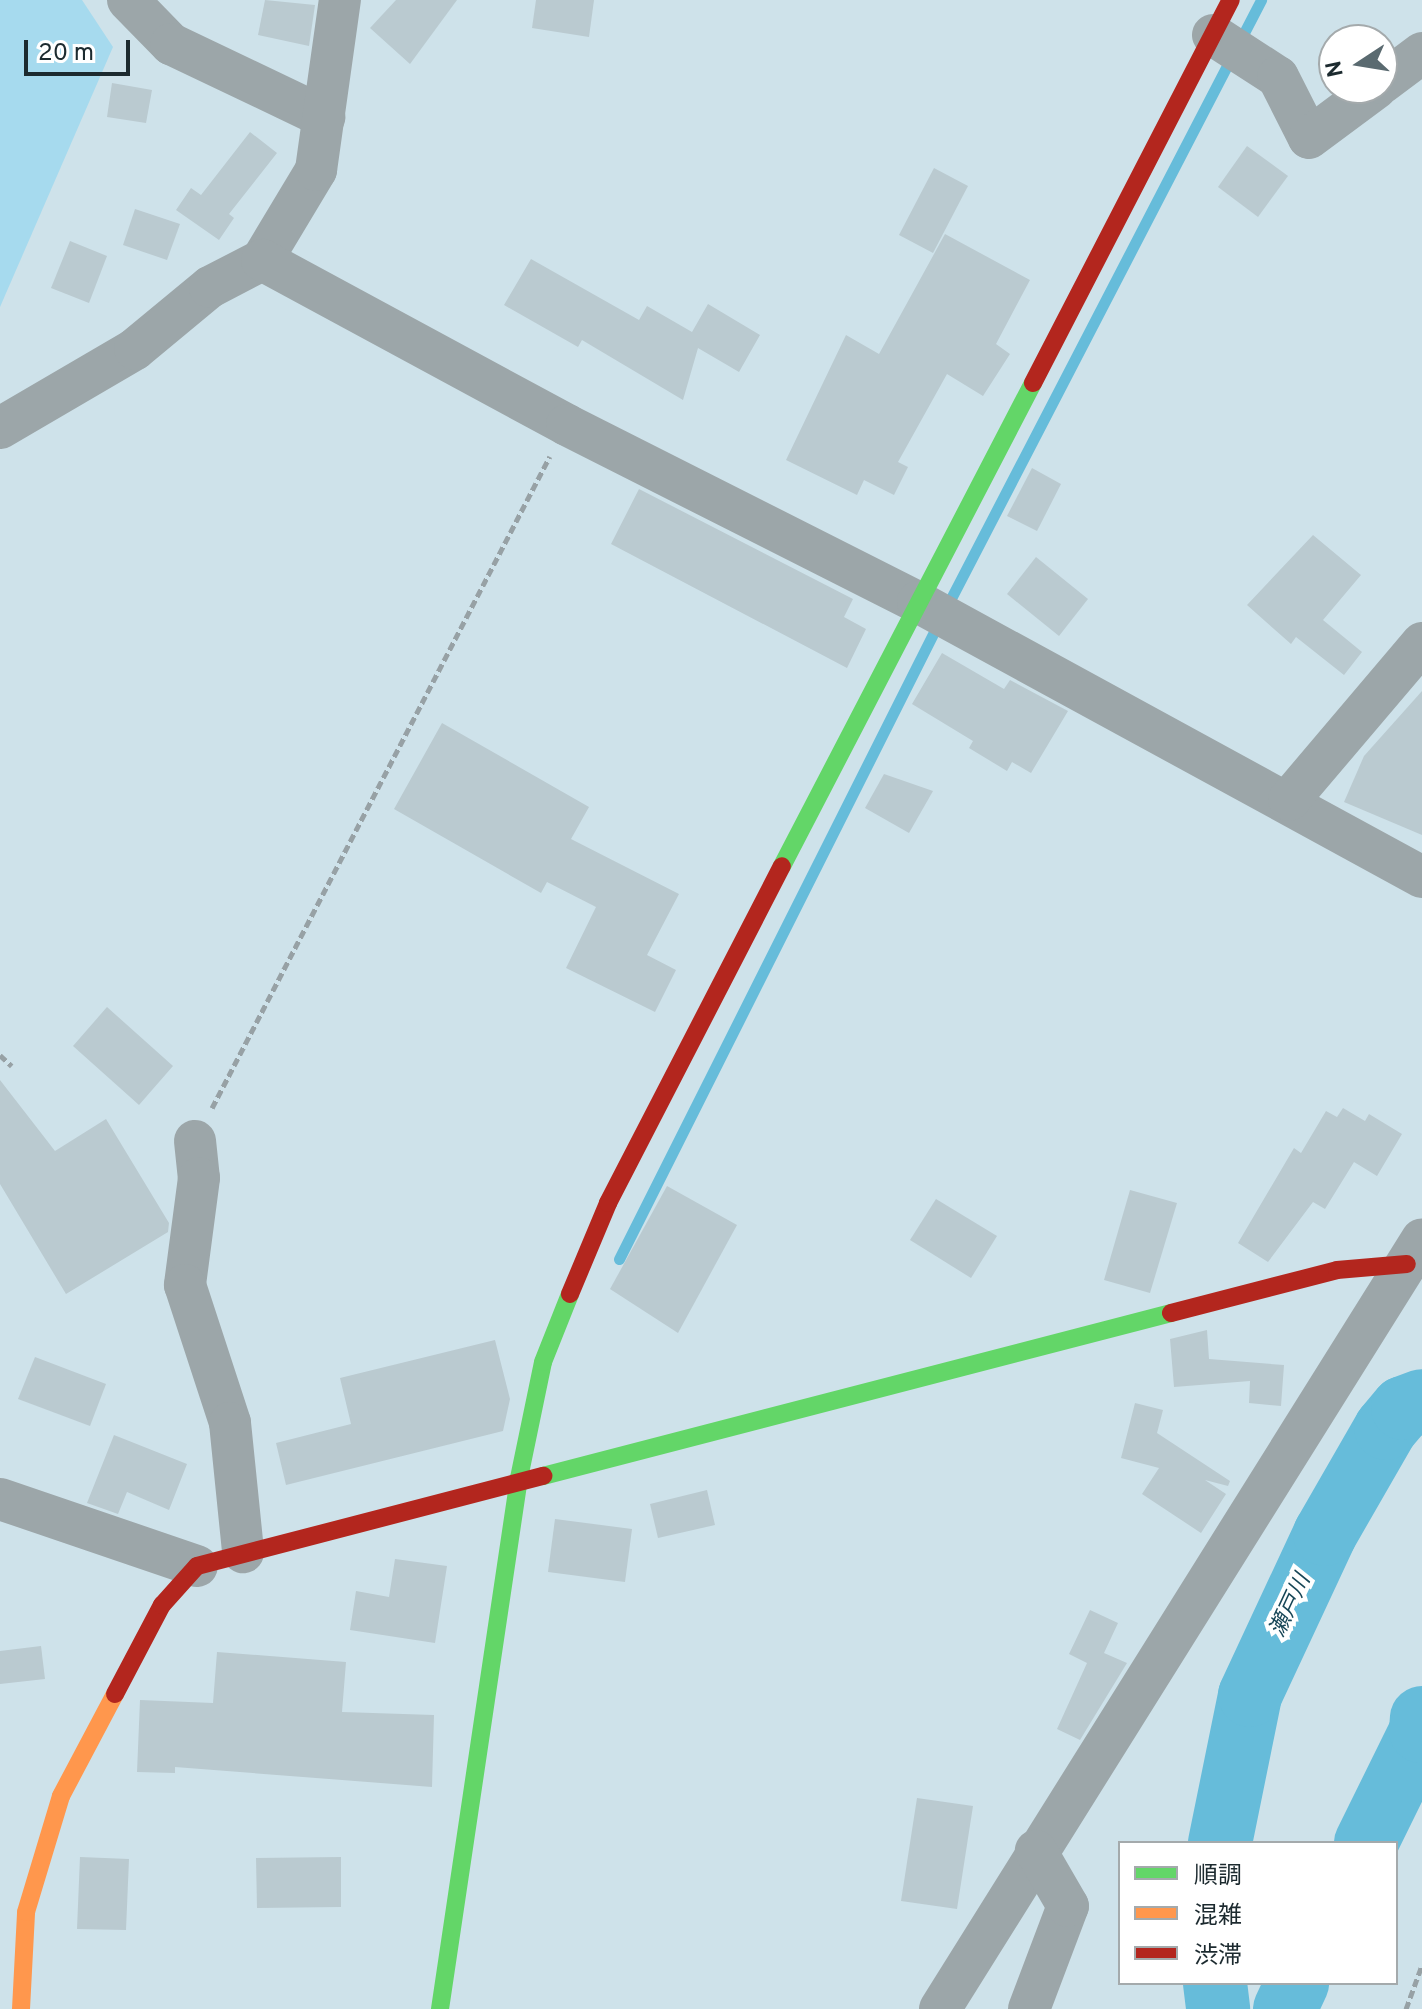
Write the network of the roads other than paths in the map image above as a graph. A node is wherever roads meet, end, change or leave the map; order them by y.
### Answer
1 (128, 0) edge
2 (340, 0) edge
3 (1222, 17) edge
4 (1422, 53) edge
5 (1398, 71) edge
6 (1355, 104) edge
7 (324, 117) junction
8 (262, 260) junction
9 (0, 428) edge
10 (918, 602) junction
11 (1422, 643) edge
12 (1289, 800) junction
13 (1422, 877) edge
14 (195, 1141) road end
15 (1414, 1251) edge
16 (519, 1478) junction
17 (0, 1499) edge
18 (243, 1552) junction
19 (197, 1566) junction
20 (1036, 1851) junction
21 (21, 2009) edge
22 (440, 2009) edge
23 (940, 2009) edge
24 (1029, 2009) edge

1 - 7 street
2 - 7 street
3 - 6 street
3 - 10 street
4 - 5 street
7 - 8 street
8 - 9 street
8 - 10 street
10 - 12 street
10 - 16 street
11 - 12 street
12 - 13 street
14 - 18 street
15 - 16 street
15 - 20 street
16 - 18 street
16 - 22 street
17 - 19 street
18 - 19 street
19 - 21 street
20 - 23 street
20 - 24 street

